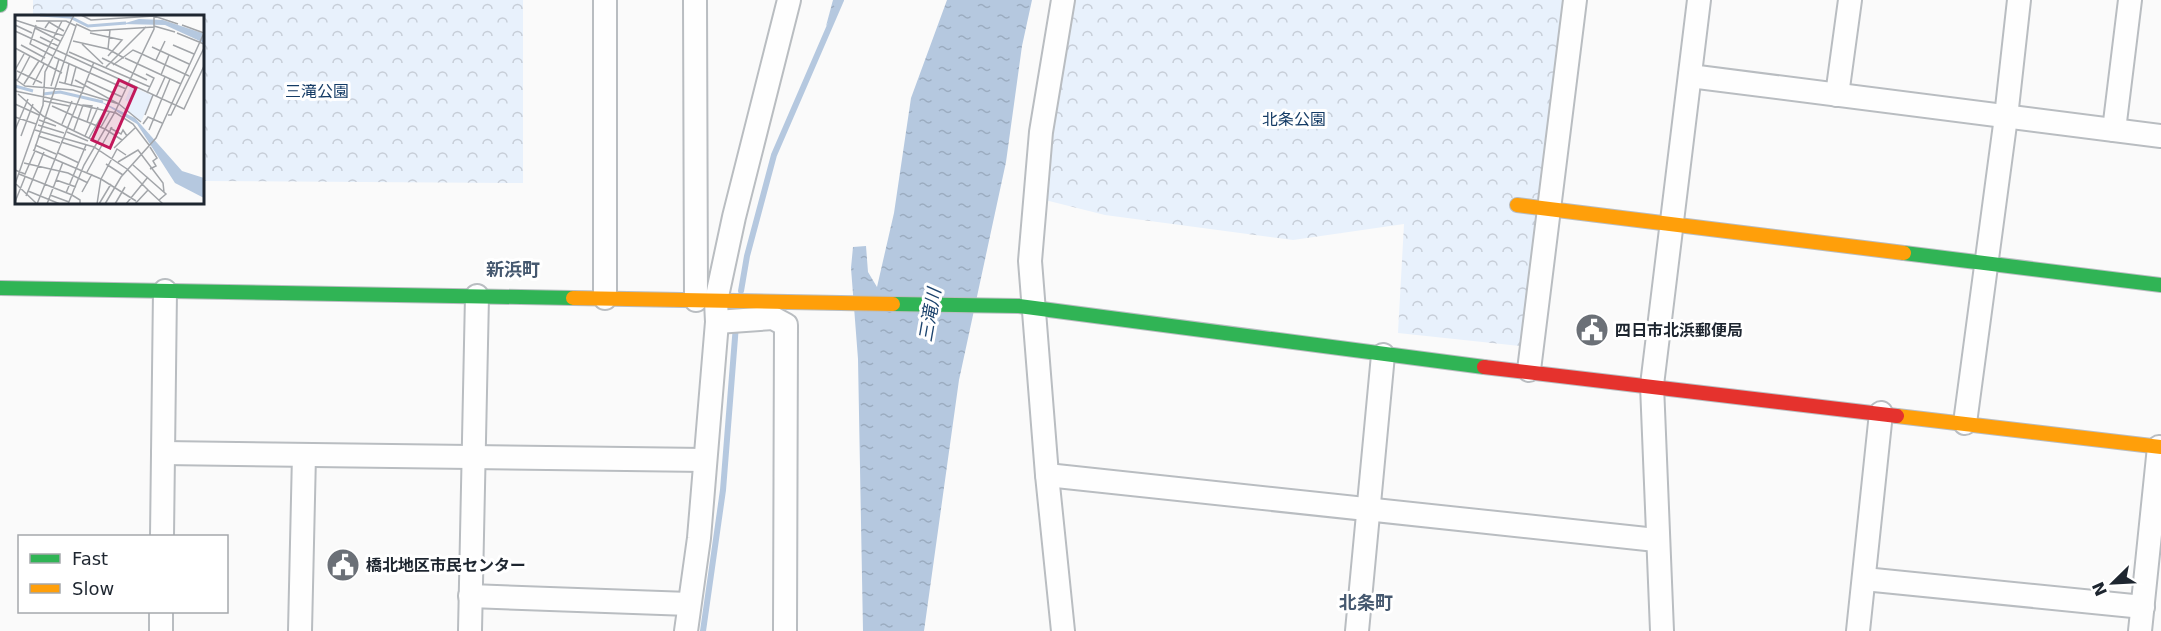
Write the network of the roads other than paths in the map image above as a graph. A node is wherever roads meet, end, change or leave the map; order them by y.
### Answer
1 (0, 0) edge
2 (605, 0) edge
3 (695, 0) edge
4 (789, 0) edge
5 (1063, 0) edge
6 (1575, 0) edge
7 (1699, 0) edge
8 (1850, 0) edge
9 (2019, 0) edge
10 (2130, 0) edge
11 (0, 5) edge
12 (1690, 76) junction
13 (1837, 95) junction
14 (2006, 117) junction
15 (2114, 130) junction
16 (2161, 136) edge
17 (1517, 205) dead end
18 (1549, 208) junction
19 (1672, 225) junction
20 (1986, 264) junction
21 (2161, 285) edge
22 (0, 288) edge
23 (165, 291) junction
24 (477, 296) junction
25 (605, 298) junction
26 (1026, 308) junction
27 (715, 309) junction
28 (1383, 355) junction
29 (1529, 370) junction
30 (1652, 386) junction
31 (1881, 413) junction
32 (1965, 423) junction
33 (2160, 447) edge
34 (163, 453) junction
35 (303, 455) junction
36 (474, 456) junction
37 (705, 460) junction
38 (1047, 475) junction
39 (1369, 510) junction
40 (162, 535) edge
41 (1656, 540) junction
42 (1864, 579) junction
43 (470, 596) junction
44 (689, 604) junction
45 (2143, 608) junction
46 (162, 613) edge
47 (161, 631) edge
48 (300, 631) edge
49 (470, 631) edge
50 (686, 631) edge
51 (785, 631) edge
52 (1063, 631) edge
53 (1357, 631) edge
54 (1662, 631) edge
55 (1858, 631) edge
56 (2140, 631) edge

1 - 11 street
2 - 25 street
3 - 27 street
4 - 27 street
5 - 26 street
6 - 18 street
7 - 12 street
8 - 13 street
9 - 14 street
10 - 15 street
12 - 13 street
12 - 19 street
13 - 14 street
14 - 15 street
14 - 20 street
15 - 16 street
17 - 18 street
18 - 19 street
18 - 29 street
19 - 20 street
19 - 30 street
20 - 21 street
20 - 32 street
22 - 23 street
23 - 24 street
23 - 34 street
24 - 25 street
24 - 36 street
25 - 27 street
26 - 27 street
26 - 28 street
26 - 38 street
27 - 37 street
27 - 51 street
28 - 29 street
28 - 39 street
29 - 30 street
30 - 31 street
30 - 41 street
31 - 32 street
31 - 42 street
32 - 33 street
33 - 45 street
34 - 35 street
34 - 40 street
35 - 36 street
35 - 48 street
36 - 37 street
36 - 43 street
37 - 44 street
38 - 39 street
38 - 52 street
39 - 41 street
39 - 53 street
41 - 54 street
42 - 45 street
42 - 55 street
43 - 44 street
43 - 49 street
44 - 50 street
45 - 56 street
46 - 47 street

